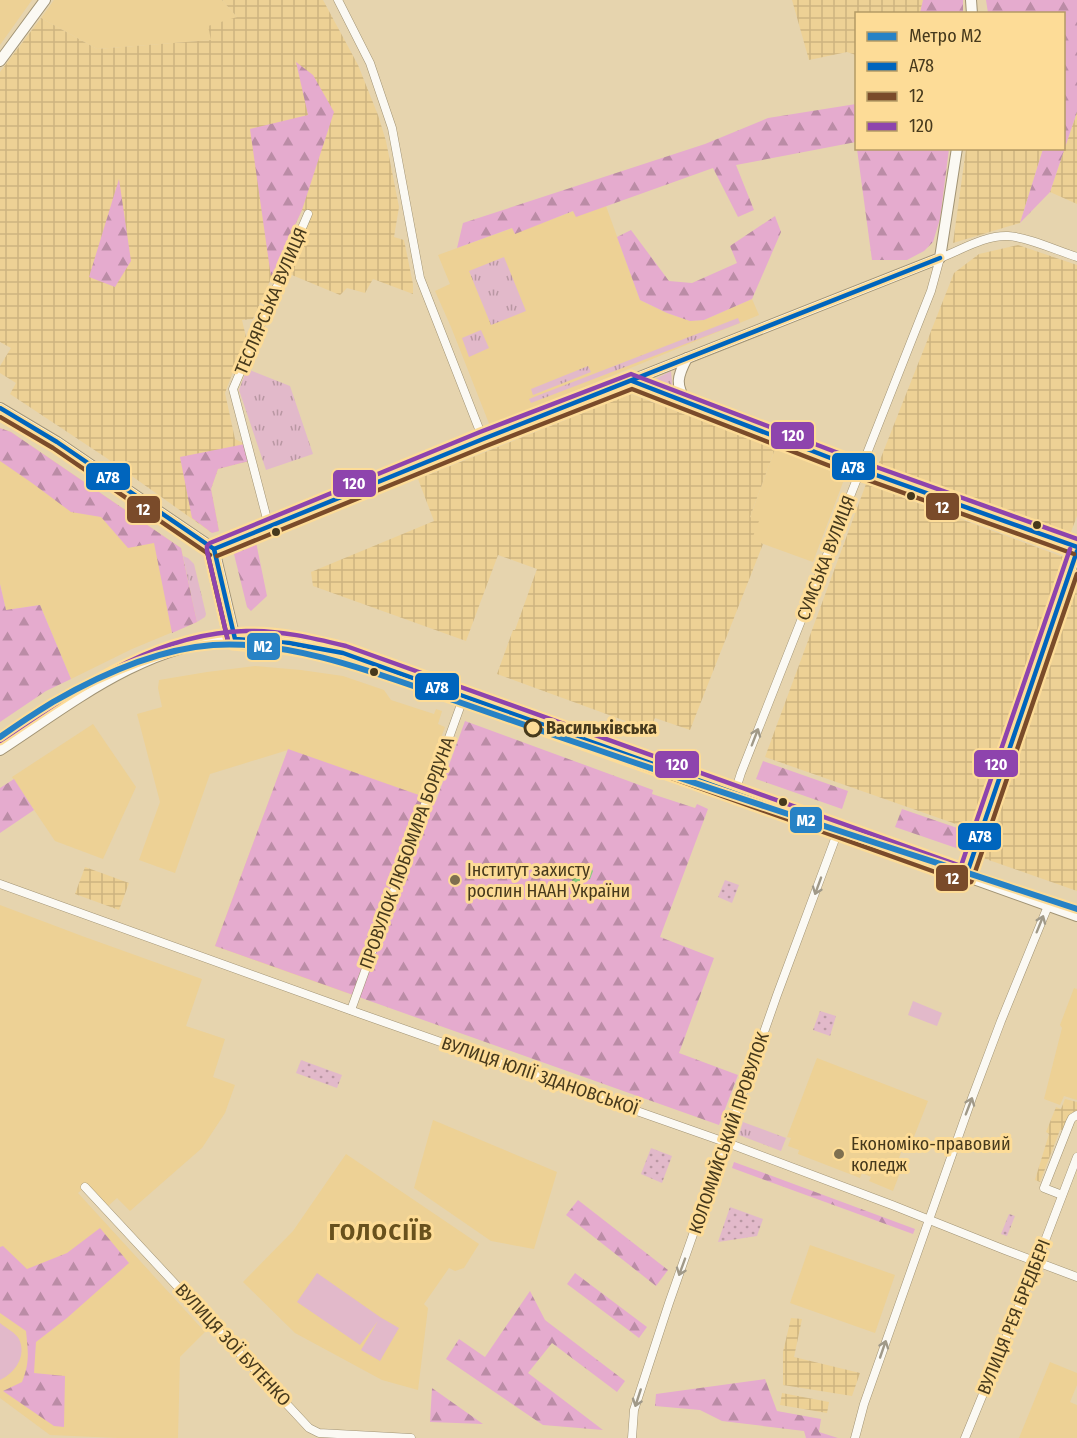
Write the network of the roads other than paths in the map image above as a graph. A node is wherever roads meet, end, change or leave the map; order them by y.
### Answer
1 (45, 0) edge
2 (338, 0) edge
3 (0, 61) edge
4 (957, 150) edge
5 (308, 214) dead end
6 (1077, 257) edge
7 (940, 258) junction
8 (687, 358) junction
9 (632, 381) junction
10 (687, 403) junction
11 (0, 408) edge
12 (483, 439) junction
13 (861, 469) junction
14 (267, 528) junction
15 (214, 549) junction
16 (1077, 549) edge
17 (235, 639) junction
18 (464, 696) junction
19 (0, 750) edge
20 (735, 792) junction
21 (838, 831) junction
22 (966, 876) junction
23 (0, 884) edge
24 (1048, 906) junction
25 (1077, 916) edge
26 (351, 1010) junction
27 (1077, 1115) edge
28 (725, 1142) junction
29 (1077, 1156) edge
30 (85, 1187) dead end
31 (1062, 1195) junction
32 (928, 1219) junction
33 (1036, 1262) junction
34 (1077, 1277) edge
35 (411, 1438) edge
36 (632, 1438) edge
37 (855, 1438) edge
38 (966, 1438) edge

1 - 3 street
2 - 12 street
4 - 7 street, СУМСЬКА ВУЛИЦЯ
5 - 14 street, ТЕСЛЯРСЬКА ВУЛИЦЯ
6 - 7 street
7 - 8 street
7 - 13 street, СУМСЬКА ВУЛИЦЯ
8 - 9 street
8 - 10 street
9 - 10 street
9 - 12 street
10 - 13 street
11 - 15 street
12 - 14 street
13 - 16 street
20 -> 13 street, СУМСЬКА ВУЛИЦЯ
14 - 15 street
15 - 17 street
16 - 22 street
17 - 18 street
17 - 19 street
18 - 20 street
18 - 26 street, ПРОВУЛОК ЛЮБОМИРА БОРДУНА
20 - 21 street
21 - 22 street
21 -> 28 street, КОЛОМИЙСЬКИЙ ПРОВУЛОК
22 - 24 street
23 - 26 street, ВУЛИЦЯ ЮЛІЇ ЗДАНОВСЬКОЇ
24 - 25 street
32 -> 24 street
26 - 28 street, ВУЛИЦЯ ЮЛІЇ ЗДАНОВСЬКОЇ
27 - 31 street
28 - 32 street, ВУЛИЦЯ ЮЛІЇ ЗДАНОВСЬКОЇ
28 -> 36 street, КОЛОМИЙСЬКИЙ ПРОВУЛОК
29 - 31 street, ВУЛИЦЯ РЕЯ БРЕДБЕРІ
30 - 35 street, ВУЛИЦЯ ЗОЇ БУТЕНКО
31 - 33 street, ВУЛИЦЯ РЕЯ БРЕДБЕРІ
32 - 33 street, ВУЛИЦЯ ЮЛІЇ ЗДАНОВСЬКОЇ
37 -> 32 street
33 - 34 street, ВУЛИЦЯ ЮЛІЇ ЗДАНОВСЬКОЇ
33 - 38 street, ВУЛИЦЯ РЕЯ БРЕДБЕРІ

